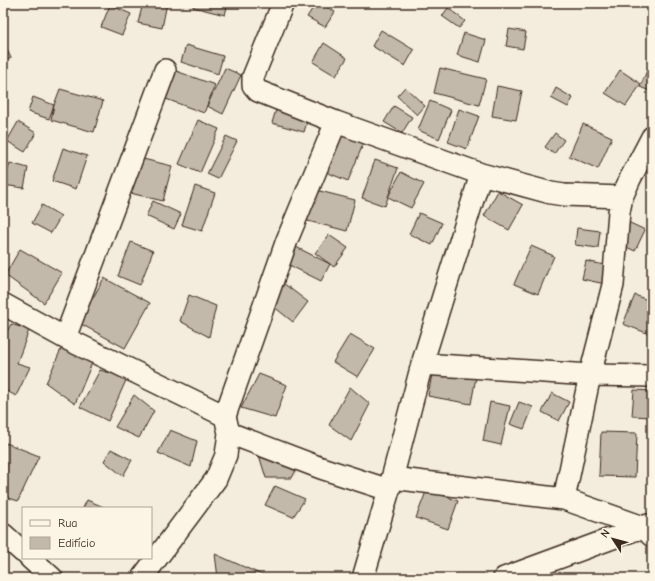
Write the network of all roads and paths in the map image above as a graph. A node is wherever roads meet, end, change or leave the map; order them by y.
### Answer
1 (283, 3) edge
2 (165, 70) dead end
3 (336, 122) junction
4 (652, 137) edge
5 (481, 174) junction
6 (622, 196) junction
7 (3, 304) edge
8 (65, 338) junction
9 (422, 364) junction
10 (590, 375) junction
11 (652, 376) edge
12 (227, 424) junction
13 (390, 484) junction
14 (564, 499) junction
15 (649, 529) edge
16 (3, 534) edge
17 (22, 551) edge
18 (31, 559) edge
19 (52, 578) edge
20 (142, 578) edge
21 (363, 578) edge
22 (504, 578) edge

1 - 3 street
2 - 8 street
3 - 5 street
3 - 12 street
4 - 6 street
5 - 6 street
5 - 9 street
6 - 10 street
7 - 8 street
8 - 12 street
9 - 10 street
9 - 13 street
10 - 11 street
10 - 14 street
12 - 13 street
12 - 20 street
13 - 14 street
13 - 21 street
14 - 15 street
15 - 22 street
16 - 17 street
18 - 19 street

